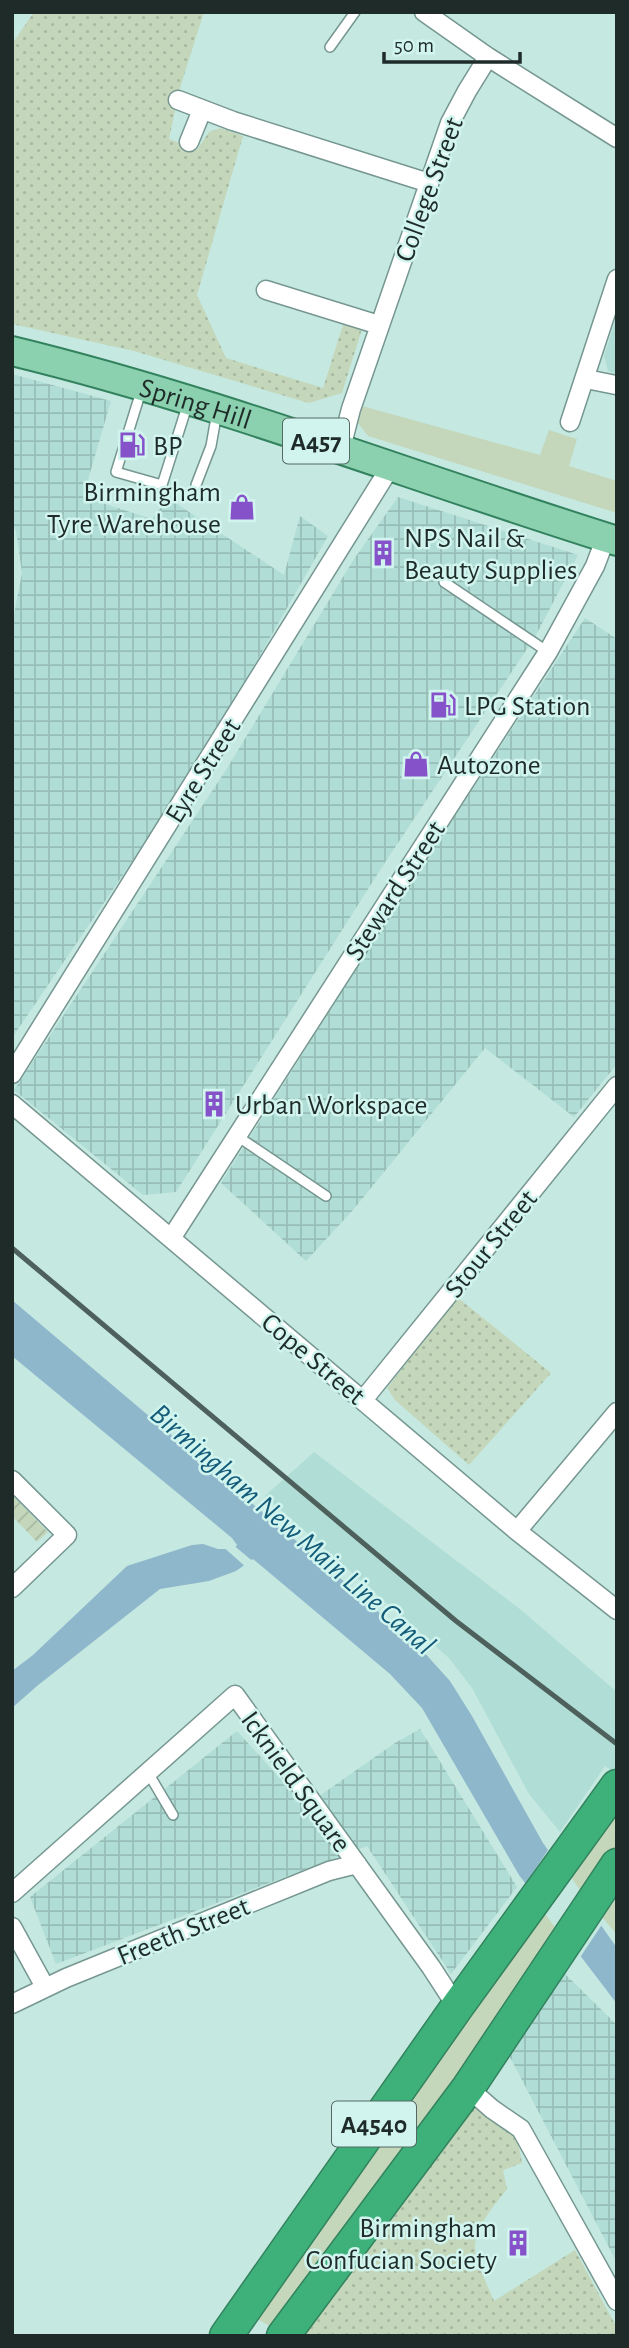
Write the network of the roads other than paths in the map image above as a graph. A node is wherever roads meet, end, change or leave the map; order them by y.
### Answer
1 (355, 12) edge
2 (424, 12) edge
3 (330, 47) dead end
4 (488, 57) junction
5 (178, 100) dead end
6 (202, 110) junction
7 (617, 138) edge
8 (189, 142) dead end
9 (429, 183) junction
10 (617, 279) edge
11 (266, 290) dead end
12 (379, 326) junction
13 (12, 351) edge
14 (586, 379) junction
15 (616, 385) edge
16 (142, 387) junction
17 (188, 402) junction
18 (218, 411) junction
19 (570, 422) dead end
20 (341, 448) junction
21 (391, 466) junction
22 (196, 485) dead end
23 (611, 539) edge
24 (444, 582) dead end
25 (548, 652) junction
26 (12, 1074) edge
27 (617, 1086) edge
28 (12, 1104) edge
29 (237, 1136) junction
30 (326, 1196) dead end
31 (172, 1237) junction
32 (363, 1400) junction
33 (617, 1412) edge
34 (12, 1480) edge
35 (517, 1531) junction
36 (12, 1588) edge
37 (617, 1610) edge
38 (147, 1772) junction
39 (611, 1794) edge
40 (173, 1815) dead end
41 (358, 1864) junction
42 (615, 1868) edge
43 (12, 1893) edge
44 (12, 1927) edge
45 (44, 1987) junction
46 (12, 2004) edge
47 (457, 2007) junction
48 (468, 2088) junction
49 (617, 2301) edge
50 (232, 2326) edge
51 (269, 2336) edge
52 (283, 2336) edge

1 - 3 lane
2 - 4 street
4 - 7 street
4 - 9 street, College Street
5 - 6 street
6 - 8 street
6 - 9 street
9 - 12 street, College Street
10 - 14 street
11 - 12 street
12 - 20 street, College Street
13 - 16 main road, Spring Hill / A457
14 - 15 street
14 - 19 street
16 - 17 main road, Spring Hill / A457
16 - 17 lane
17 - 18 main road, Spring Hill / A457
18 - 20 main road, Spring Hill / A457
18 - 22 lane
20 - 21 main road, Spring Hill / A457
21 - 23 main road, Spring Hill / A457
21 - 26 street, Eyre Street
23 - 25 street, Steward Street
24 - 25 lane
25 - 29 street, Steward Street
27 - 32 street, Stour Street
28 - 31 street, Cope Street
29 - 30 lane
29 - 31 street, Steward Street
31 - 32 street, Cope Street
32 - 35 street, Cope Street
33 - 35 street
34 - 36 street
35 - 37 street, Cope Street
38 - 40 lane
38 - 41 street, Icknield Square
38 - 43 street, Icknield Square
39 - 47 highway, A4540
41 - 45 street, Freeth Street
41 - 47 street, Icknield Square
42 - 48 highway, A4540
44 - 45 street
45 - 46 street, Freeth Street
47 - 50 highway, A4540
48 - 49 street
48 - 52 highway, A4540
50 - 51 highway

